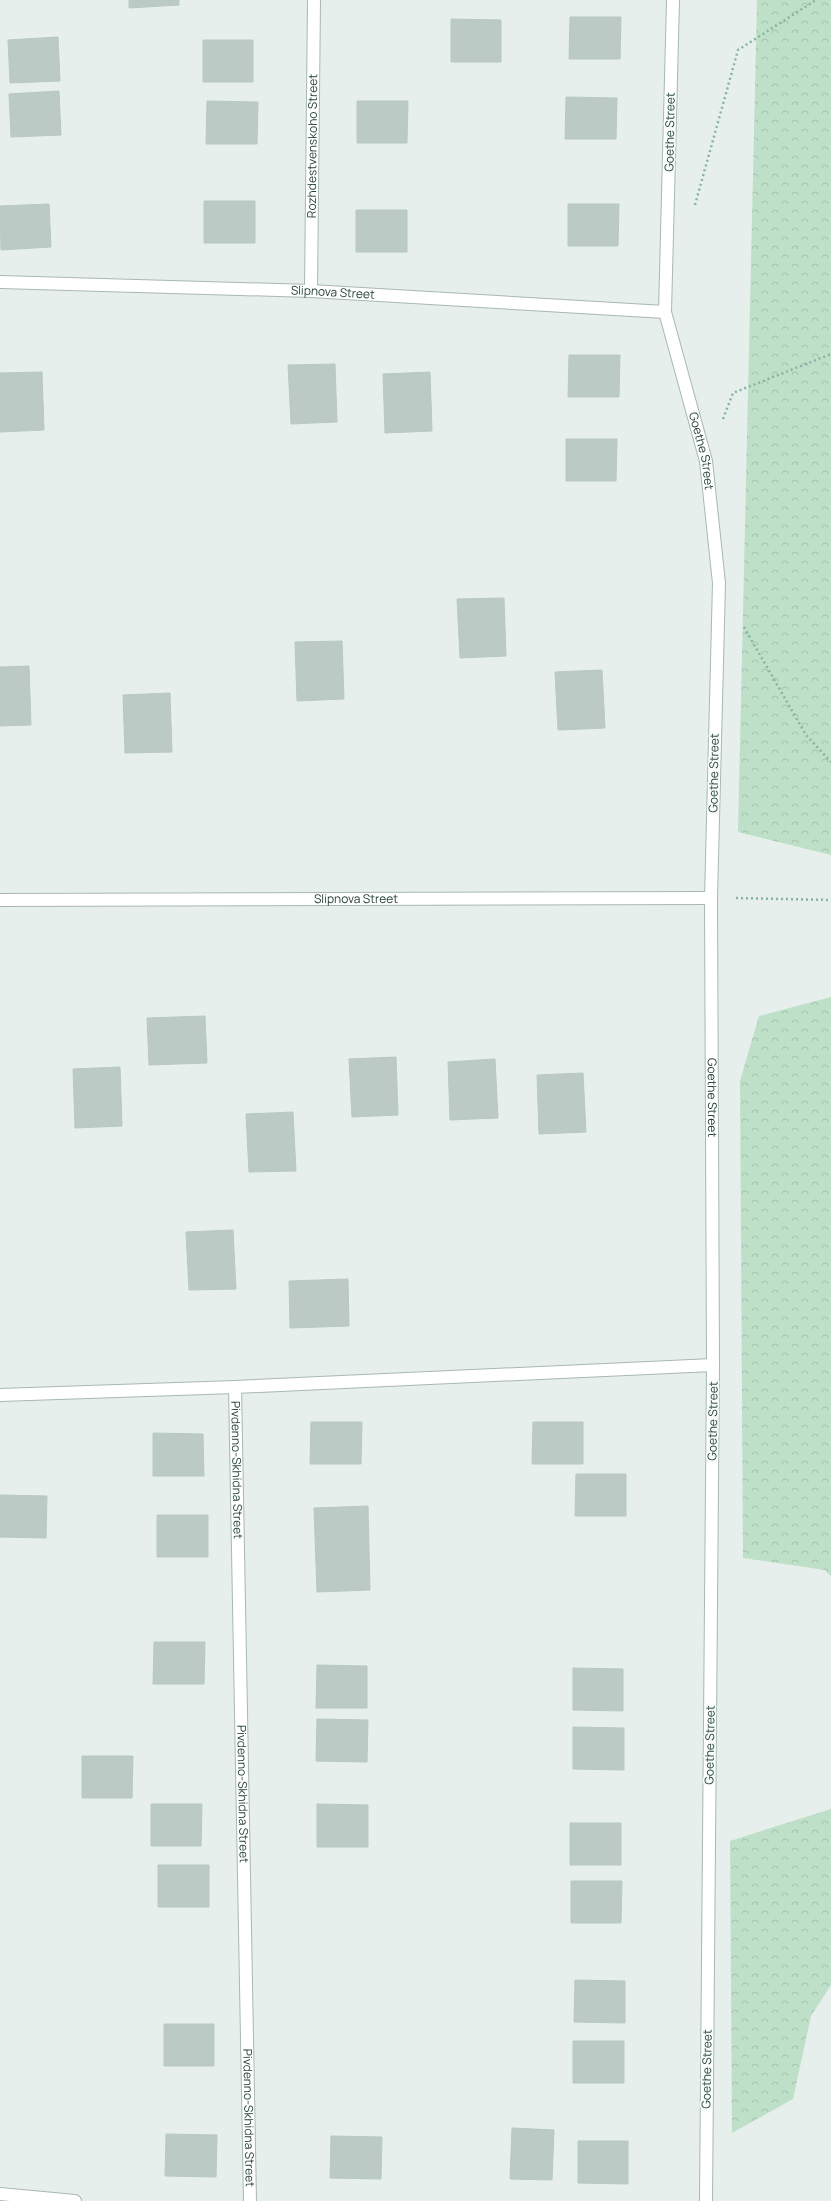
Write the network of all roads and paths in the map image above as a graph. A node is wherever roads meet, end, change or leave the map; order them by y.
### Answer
1 (314, 0) edge
2 (673, 0) edge
3 (816, 0) edge
4 (695, 207) dead end
5 (0, 282) edge
6 (311, 291) junction
7 (665, 312) junction
8 (831, 354) edge
9 (722, 420) dead end
10 (744, 626) dead end
11 (831, 762) edge
12 (711, 898) junction
13 (0, 900) edge
14 (831, 900) edge
15 (713, 1364) junction
16 (235, 1387) junction
17 (0, 1395) edge
18 (0, 2194) edge
19 (75, 2201) edge
20 (250, 2201) edge
21 (706, 2201) edge

1 - 6 street, Rozhdestvenskoho Street
2 - 7 street, Goethe Street
3 - 4 path
5 - 6 street, Slipnova Street
6 - 7 street, Slipnova Street
7 - 12 street, Goethe Street
8 - 9 path
10 - 11 path
12 - 13 street, Slipnova Street
12 - 14 path
12 - 15 street, Goethe Street
15 - 16 street
15 - 21 street, Goethe Street
16 - 17 street
16 - 20 street, Pivdenno-Skhidna Street
18 - 19 street

